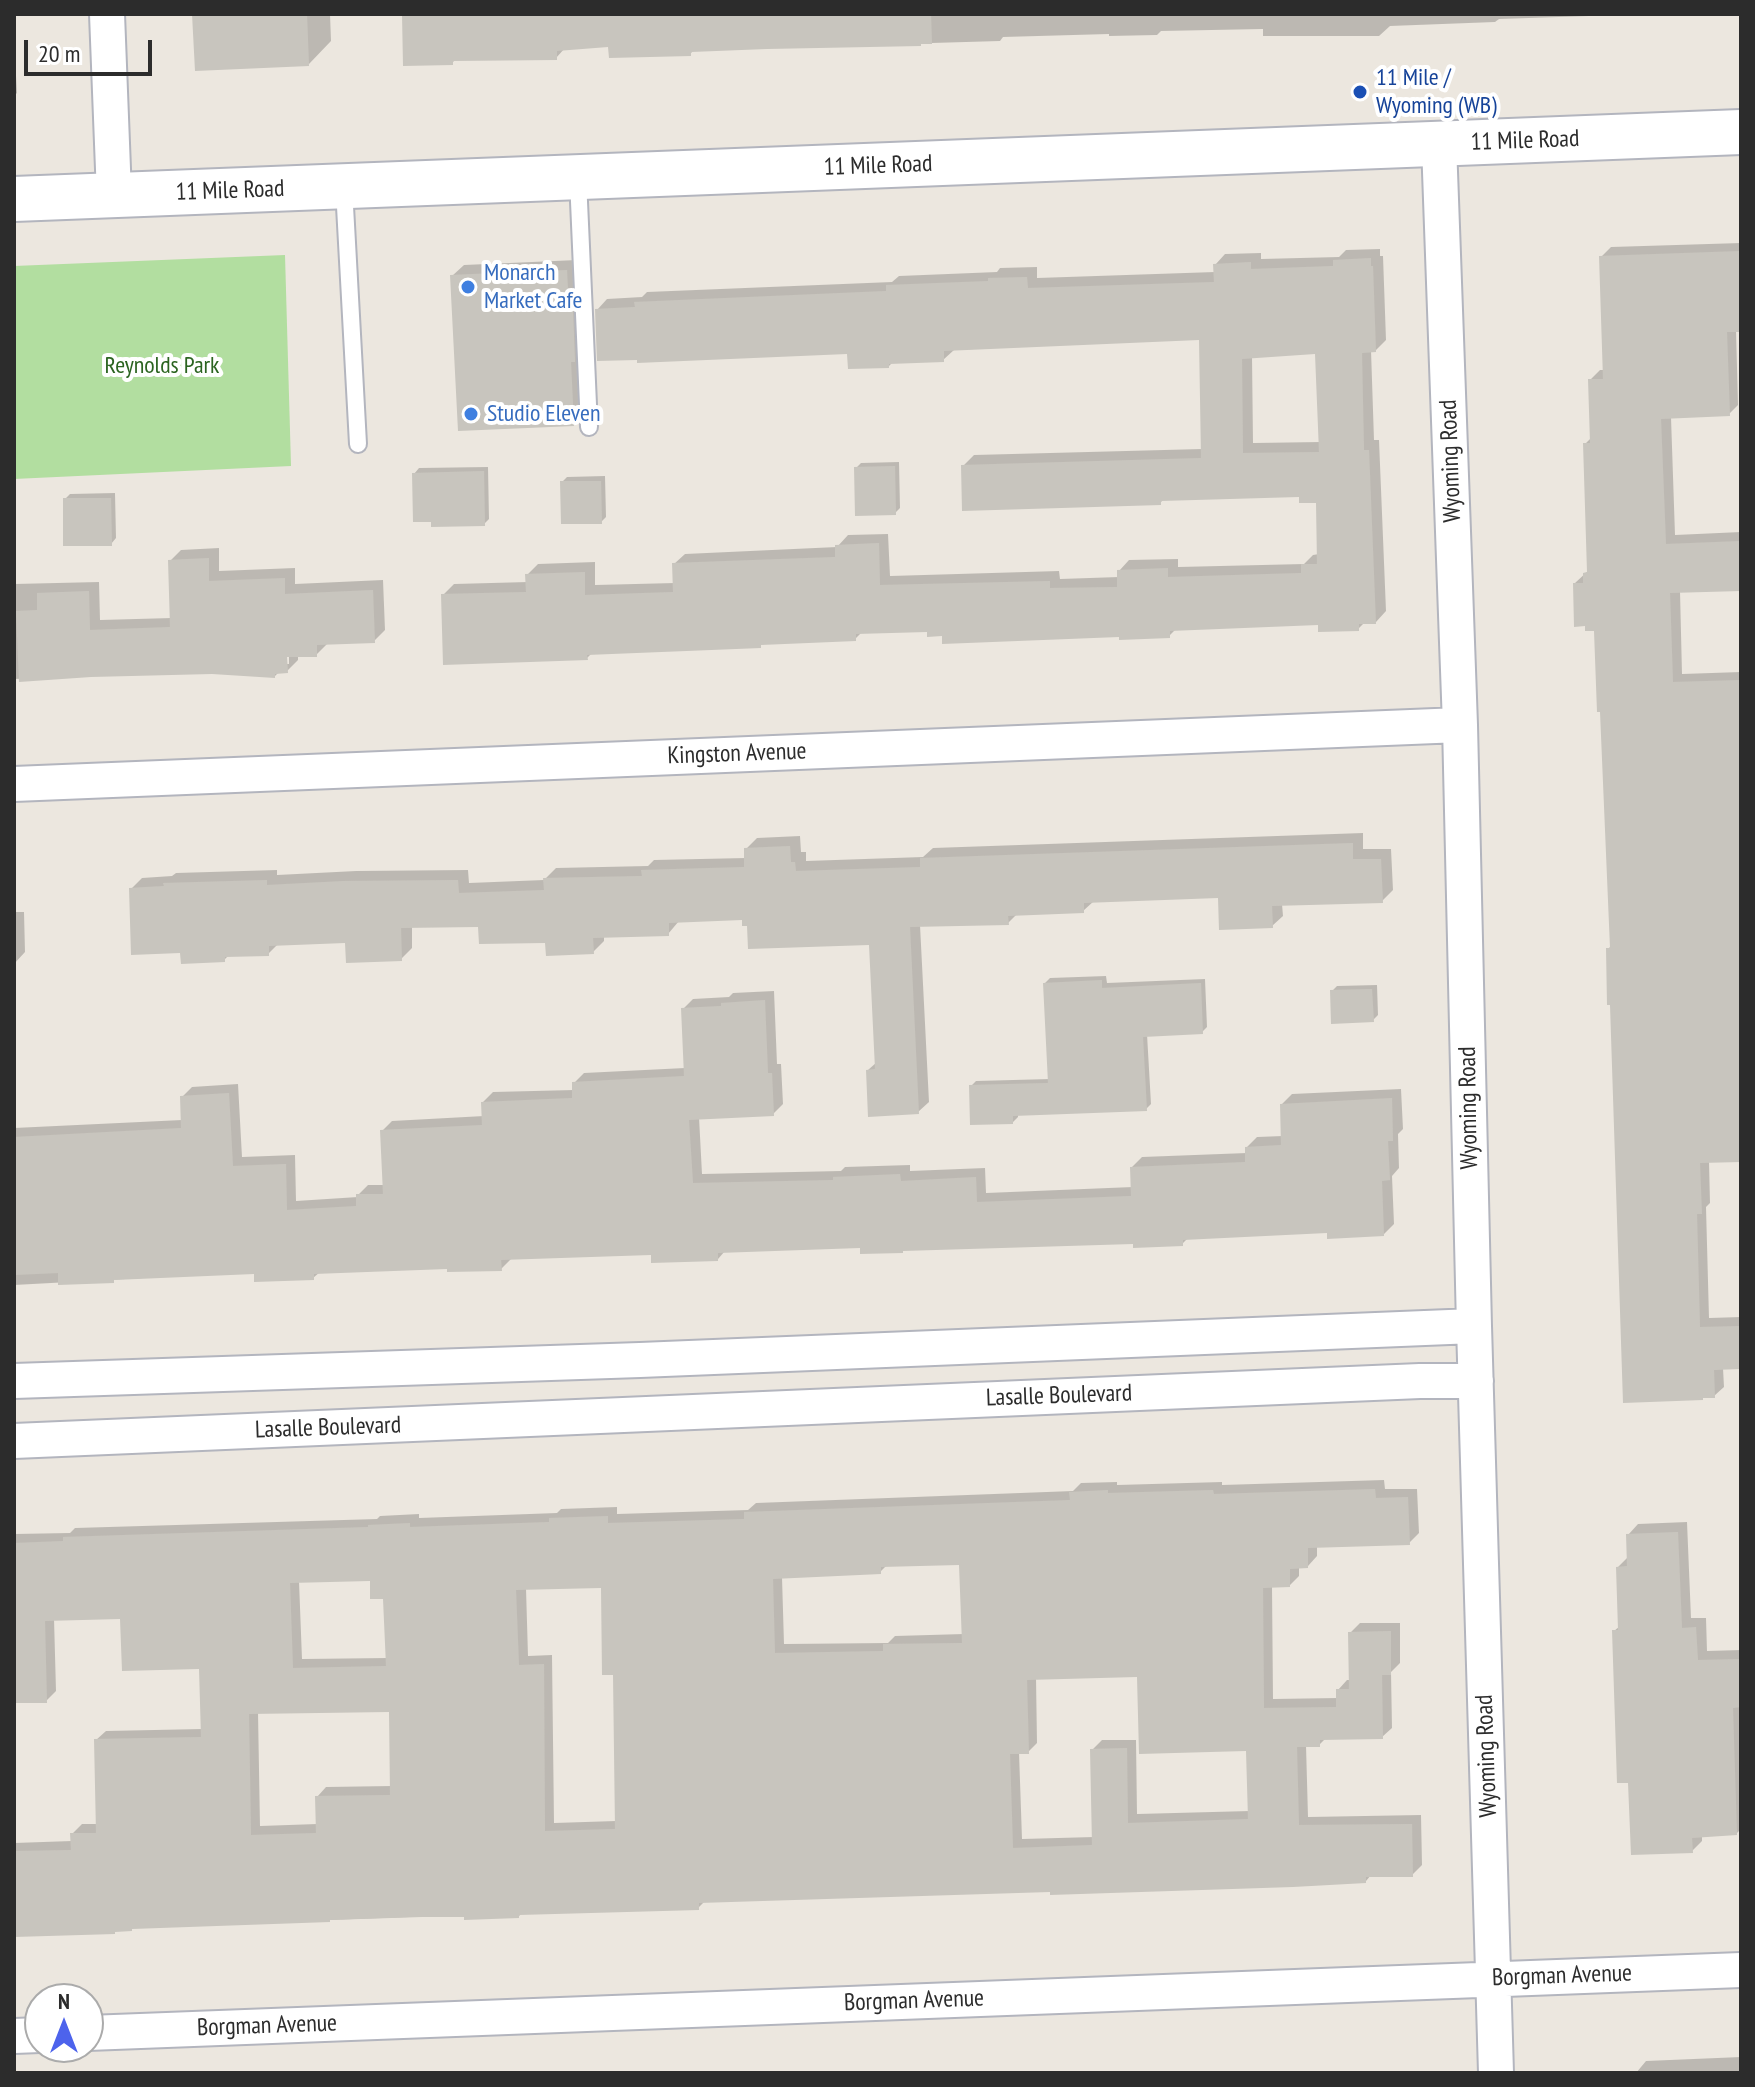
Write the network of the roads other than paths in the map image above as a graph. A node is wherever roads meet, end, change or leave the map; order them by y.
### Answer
1 (107, 14) edge
2 (1741, 132) edge
3 (1439, 144) junction
4 (578, 178) junction
5 (344, 187) junction
6 (114, 195) junction
7 (14, 199) edge
8 (589, 427) dead end
9 (358, 444) dead end
10 (1460, 725) junction
11 (14, 784) edge
12 (1474, 1326) junction
13 (640, 1360) junction
14 (14, 1381) edge
15 (1476, 1381) junction
16 (642, 1414) junction
17 (14, 1441) edge
18 (1741, 1970) edge
19 (1493, 1979) junction
20 (104, 2032) edge
21 (1496, 2073) edge

1 - 6 street
2 - 3 main road, 11 Mile Road
3 - 4 main road, 11 Mile Road
3 - 10 street, Wyoming Road
4 - 5 main road, 11 Mile Road
4 - 8 lane
5 - 6 main road, 11 Mile Road
5 - 9 lane
6 - 7 main road, 11 Mile Road
10 - 11 street, Kingston Avenue
10 - 12 street, Wyoming Road
12 - 13 street
12 - 15 street, Wyoming Road
13 - 14 street
13 - 16 street
15 - 16 street, Lasalle Boulevard
15 - 19 street, Wyoming Road
16 - 17 street, Lasalle Boulevard
18 - 19 street, Borgman Avenue
19 - 20 street, Borgman Avenue
19 - 21 street, Wyoming Road

